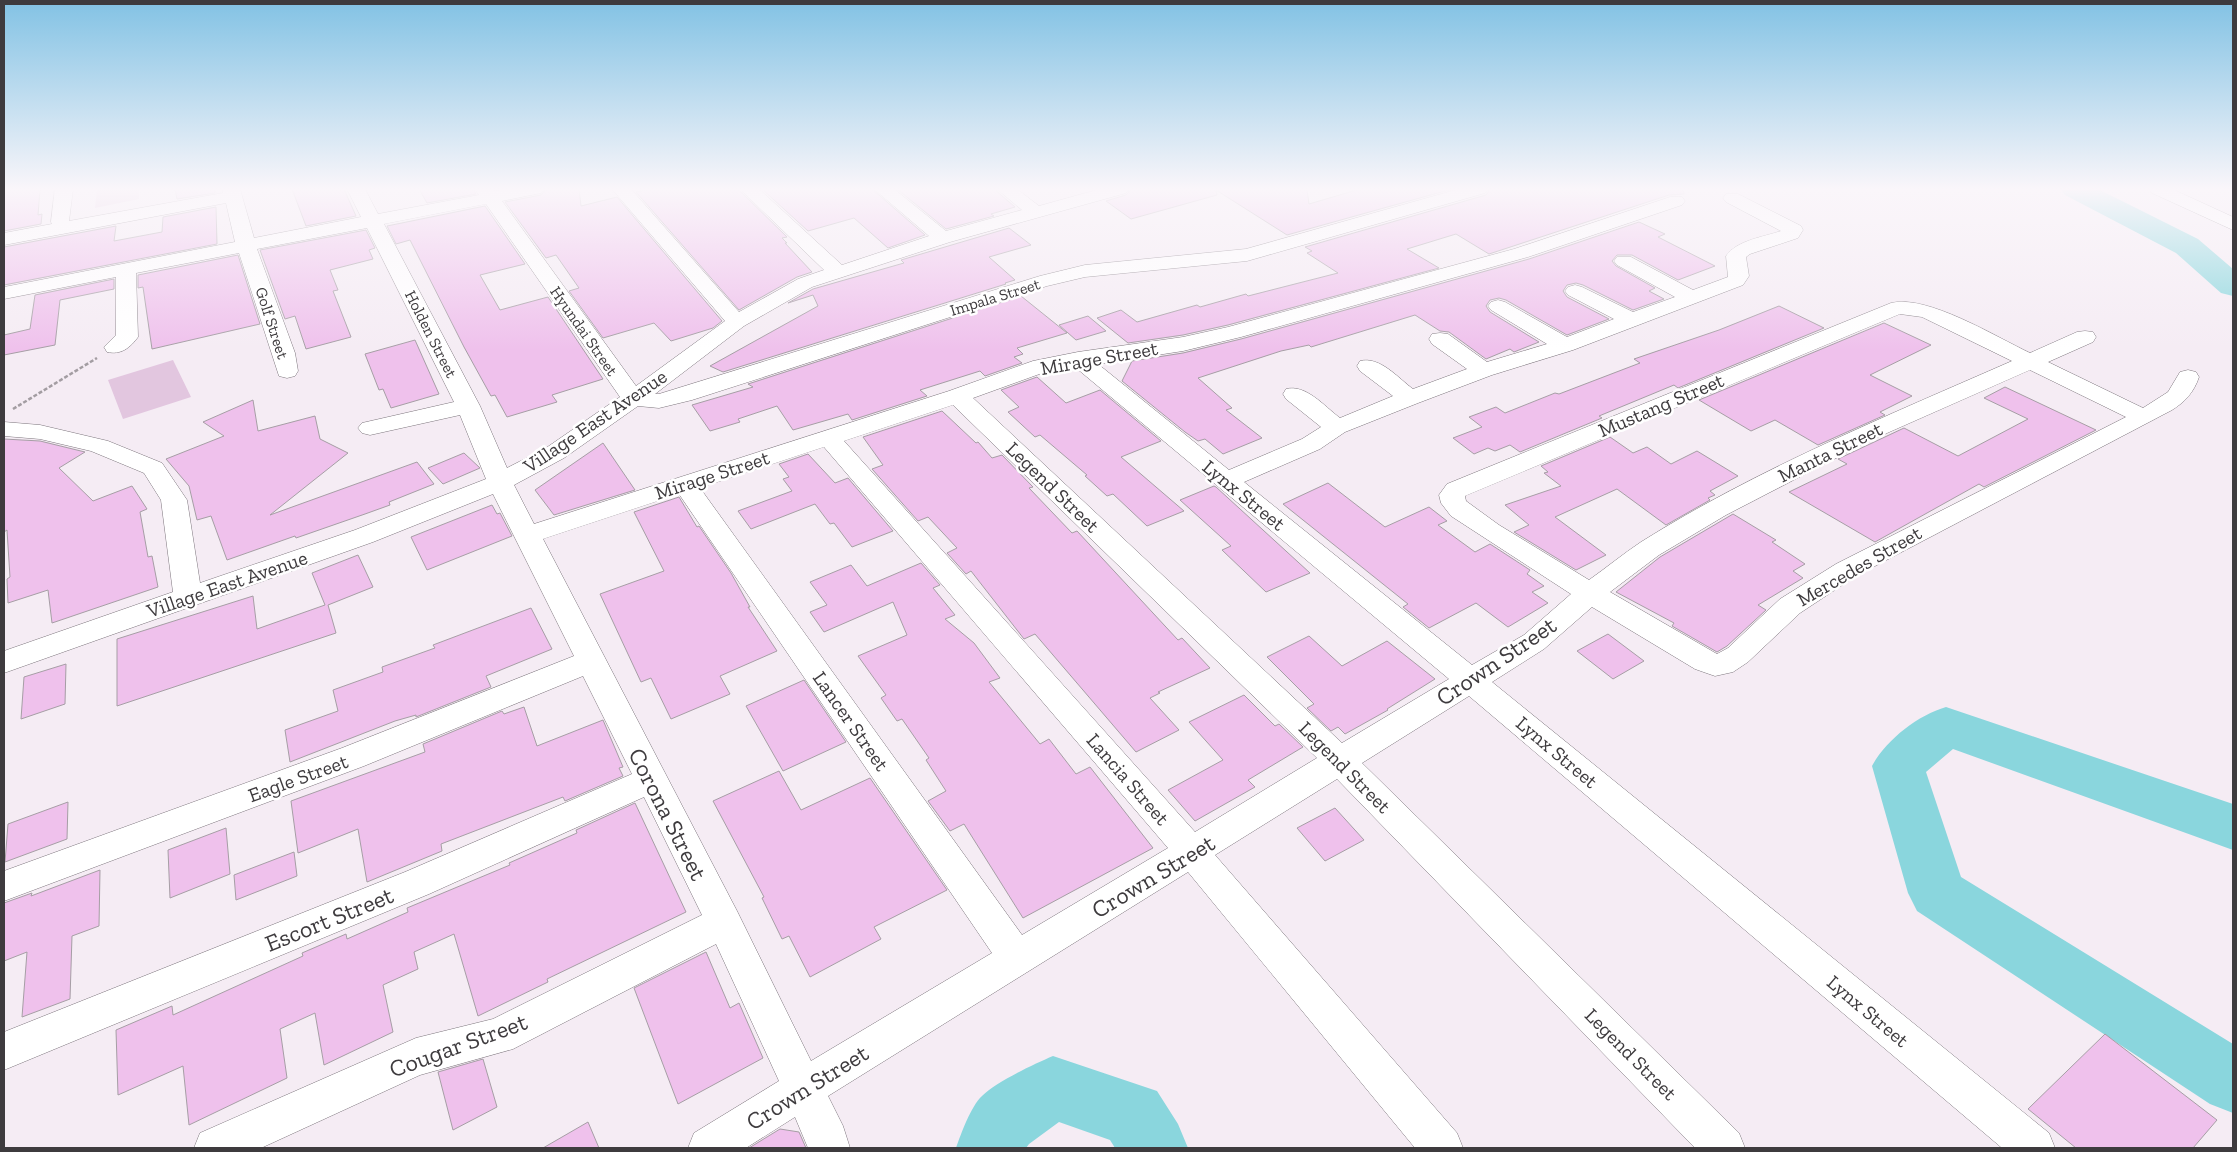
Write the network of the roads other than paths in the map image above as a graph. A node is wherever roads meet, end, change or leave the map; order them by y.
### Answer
1 (245, 243) edge
2 (262, 243) edge
3 (385, 243) edge
4 (522, 243) edge
5 (668, 243) edge
6 (807, 243) edge
7 (928, 243) edge
8 (1290, 243) edge
9 (1552, 243) edge
10 (1765, 243) edge
11 (246, 246) junction
12 (1655, 260) dead end
13 (126, 268) junction
14 (1706, 271) dead end
15 (838, 272) junction
16 (1730, 284) junction
17 (1575, 291) dead end
18 (4, 292) edge
19 (1693, 298) junction
20 (1498, 306) dead end
21 (1631, 320) junction
22 (737, 322) junction
23 (2085, 337) dead end
24 (1440, 339) dead end
25 (1565, 345) junction
26 (115, 347) road end
27 (1078, 359) junction
28 (2030, 361) junction
29 (1368, 366) dead end
30 (1484, 370) junction
31 (287, 371) dead end
32 (2188, 377) dead end
33 (1294, 394) dead end
34 (957, 396) junction
35 (1410, 398) junction
36 (633, 399) junction
37 (468, 406) junction
38 (2144, 416) junction
39 (8, 419) edge
40 (1337, 427) junction
41 (370, 428) dead end
42 (828, 438) junction
43 (1226, 480) junction
44 (500, 482) junction
45 (685, 484) junction
46 (528, 535) junction
47 (1589, 594) junction
48 (188, 598) junction
49 (590, 661) junction
50 (4, 662) edge
51 (1470, 680) junction
52 (1340, 761) junction
53 (651, 780) junction
54 (1192, 852) junction
55 (4, 886) edge
56 (724, 922) junction
57 (1017, 958) junction
58 (4, 1051) edge
59 (804, 1088) junction
60 (215, 1148) edge
61 (709, 1148) edge
62 (829, 1148) edge
63 (1442, 1148) edge
64 (1724, 1148) edge
65 (2034, 1148) edge

1 - 11 street, Golf Street
2 - 11 street
3 - 37 street, Holden Street
4 - 36 street, Hyundai Street
5 - 22 street
6 - 15 street
7 - 15 street, Village East Avenue
8 - 36 street, Impala Street
9 - 27 street, Mirage Street
10 - 16 street
11 - 13 street
11 - 31 street, Golf Street
12 - 19 street
13 - 18 street
13 - 26 street
14 - 16 street
15 - 22 street, Village East Avenue
16 - 19 street
17 - 21 street
19 - 21 street
20 - 25 street
21 - 25 street
22 - 36 street, Village East Avenue
23 - 28 street, Manta Street
24 - 30 street
25 - 30 street
27 - 34 street, Mirage Street
27 - 43 street, Lynx Street
28 - 38 street, Mustang Street
28 - 47 street, Manta Street
28 - 47 street, Mustang Street
29 - 35 street
30 - 35 street
32 - 38 street
33 - 40 street
34 - 42 street, Mirage Street
34 - 52 street, Legend Street
35 - 40 street
36 - 44 street, Village East Avenue
37 - 41 street
37 - 44 street, Holden Street
38 - 47 street, Mercedes Street
39 - 48 street
40 - 43 street
42 - 45 street, Mirage Street
42 - 54 street, Lancia Street
43 - 51 street, Lynx Street
44 - 46 street, Corona Street
44 - 48 street, Village East Avenue
45 - 46 street, Mirage Street
45 - 57 street, Lancer Street
46 - 49 street, Corona Street
47 - 51 street, Crown Street
48 - 50 street, Village East Avenue
49 - 53 street, Corona Street
49 - 55 street, Eagle Street
51 - 52 street, Crown Street
51 - 65 street, Lynx Street
52 - 54 street, Crown Street
52 - 64 street, Legend Street
53 - 56 street, Corona Street
53 - 58 street, Escort Street
54 - 57 street, Crown Street
54 - 63 street, Lancia Street
56 - 59 street, Corona Street
56 - 60 street, Cougar Street
57 - 59 street, Crown Street
59 - 61 street, Crown Street
59 - 62 street, Corona Street

